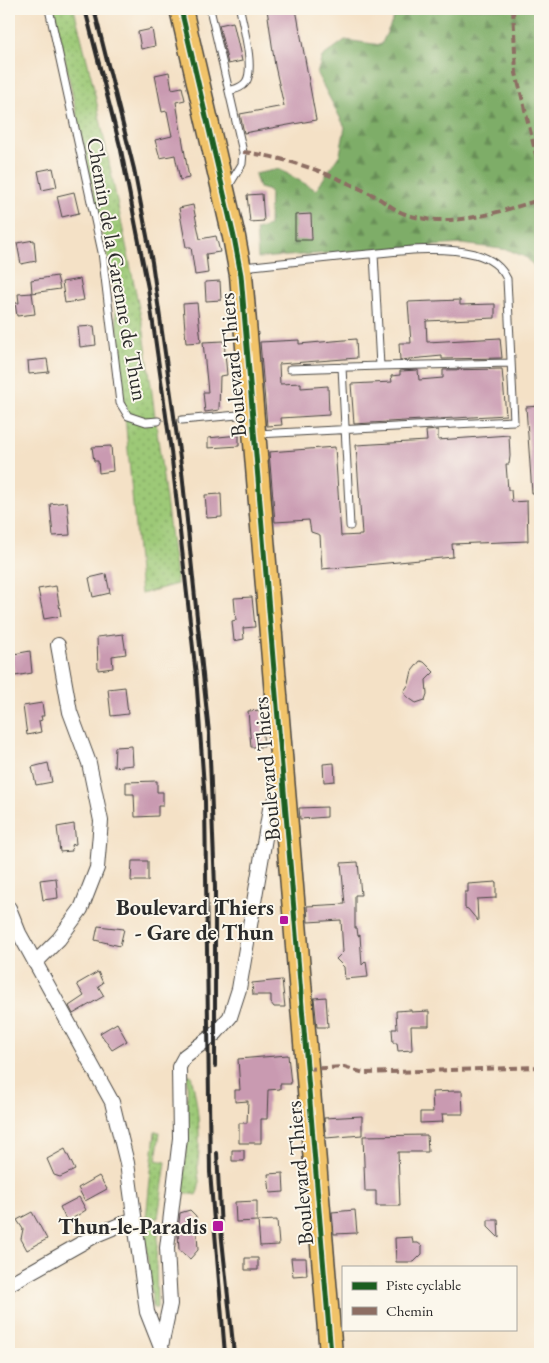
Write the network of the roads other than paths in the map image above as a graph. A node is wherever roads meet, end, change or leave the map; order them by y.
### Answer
1 (49, 9) edge
2 (181, 9) edge
3 (210, 9) edge
4 (240, 9) edge
5 (229, 91) junction
6 (223, 188) junction
7 (374, 254) junction
8 (240, 268) junction
9 (511, 363) junction
10 (380, 366) junction
11 (342, 367) junction
12 (290, 369) dead end
13 (182, 420) dead end
14 (158, 422) dead end
15 (253, 424) junction
16 (345, 429) junction
17 (350, 526) dead end
18 (58, 645) dead end
19 (284, 799) junction
20 (9, 908) edge
21 (36, 963) junction
22 (134, 1219) junction
23 (9, 1284) edge
24 (162, 1350) edge
25 (331, 1354) edge

1 - 14 lane, Chemin de la Garenne de Thun
2 - 6 main road, Boulevard Thiers
3 - 5 lane
4 - 5 lane
5 - 6 lane
6 - 8 main road, Boulevard Thiers
7 - 8 lane
7 - 9 lane
7 - 10 lane
8 - 15 main road, Boulevard Thiers
9 - 10 lane
9 - 16 lane
10 - 11 lane
11 - 12 lane
11 - 16 lane
13 - 15 lane
15 - 16 lane
15 - 19 main road, Boulevard Thiers
16 - 17 lane
18 - 21 street
19 - 24 street
19 - 25 main road, Boulevard Thiers
20 - 21 street
21 - 22 street
22 - 23 street
22 - 24 street

